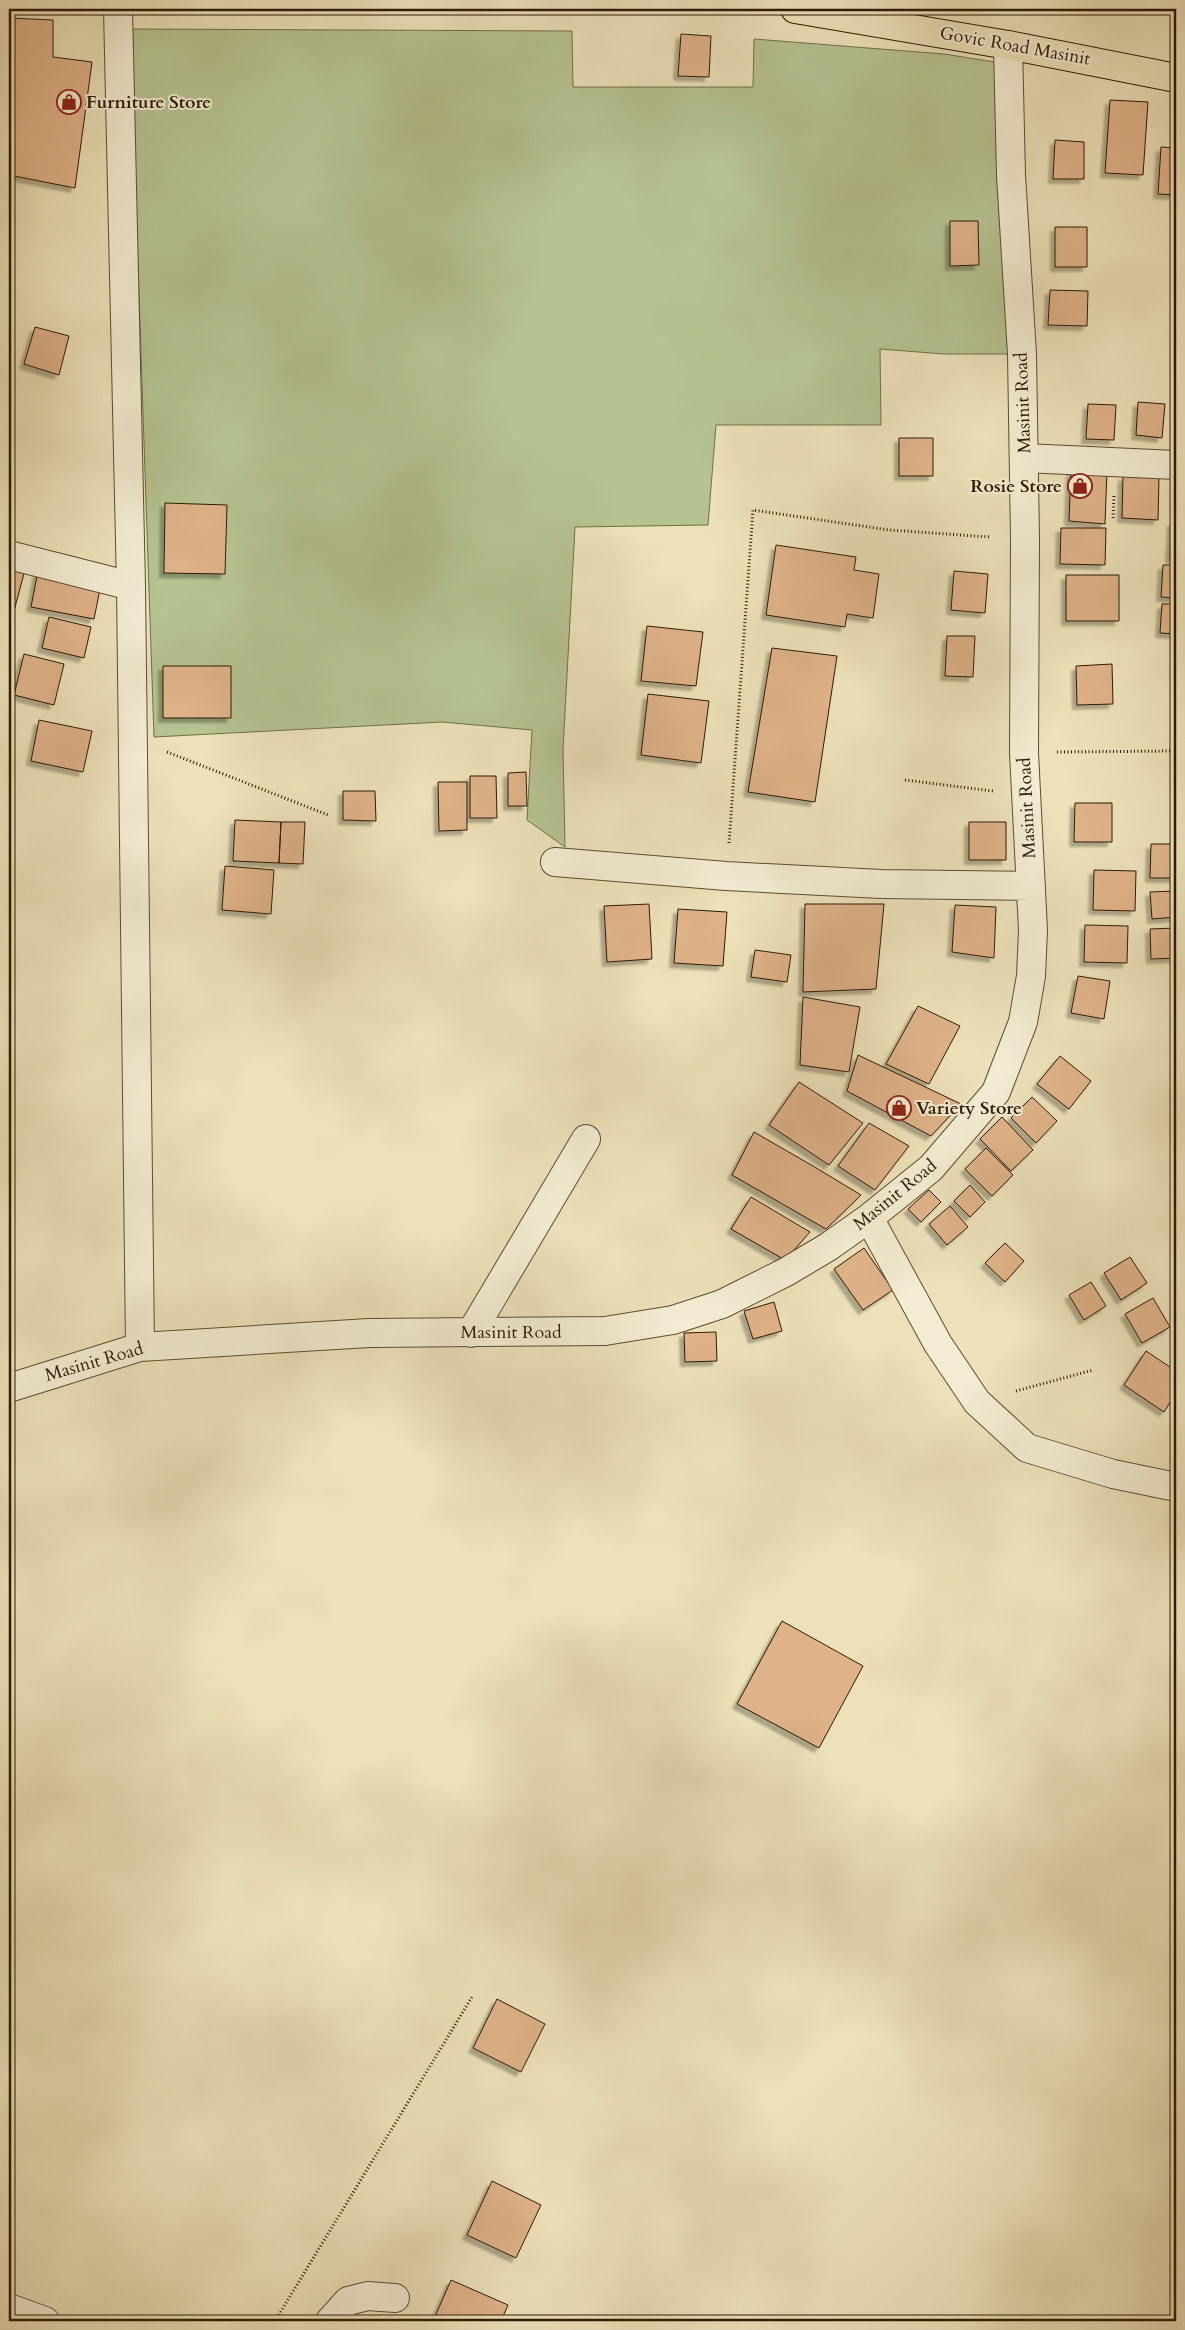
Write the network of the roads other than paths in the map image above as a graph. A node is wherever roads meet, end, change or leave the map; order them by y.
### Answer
1 (118, 9) edge
2 (795, 9) edge
3 (1008, 44) junction
4 (1176, 78) edge
5 (1024, 458) junction
6 (1176, 465) edge
7 (9, 556) edge
8 (131, 586) junction
9 (556, 862) dead end
10 (1031, 886) junction
11 (586, 1139) dead end
12 (869, 1218) junction
13 (471, 1333) junction
14 (140, 1346) junction
15 (9, 1388) edge
16 (1176, 1487) edge
17 (395, 2298) dead end
18 (9, 2308) edge
19 (45, 2321) edge
20 (330, 2321) edge

1 - 8 street
2 - 3 main road, Govic Road Masinit
3 - 4 main road, Govic Road Masinit
3 - 5 street, Masinit Road
5 - 6 street
5 - 10 street, Masinit Road
7 - 8 street
8 - 14 street
9 - 10 street
10 - 12 street, Masinit Road
11 - 13 street
12 - 13 street, Masinit Road
12 - 16 street
13 - 14 street, Masinit Road
14 - 15 street, Masinit Road
17 - 20 street
18 - 19 street

